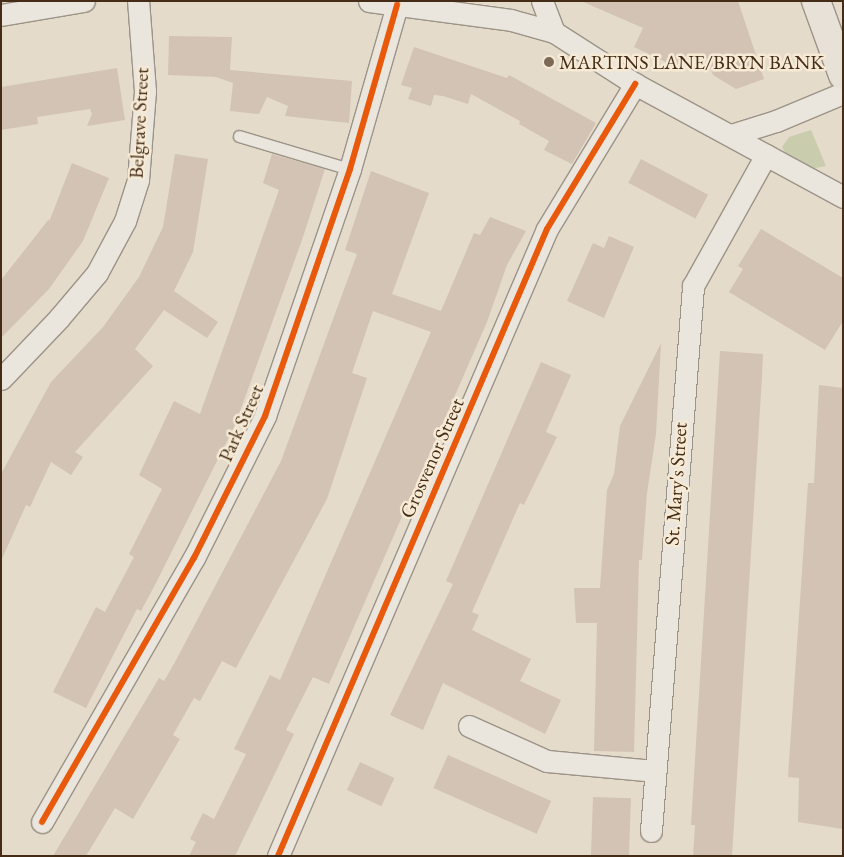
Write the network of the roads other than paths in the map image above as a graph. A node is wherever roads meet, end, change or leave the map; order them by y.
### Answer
1 (84, 1) edge
2 (138, 1) edge
3 (369, 1) edge
4 (542, 1) edge
5 (816, 1) edge
6 (397, 5) junction
7 (1, 15) edge
8 (554, 32) junction
9 (843, 75) edge
10 (635, 84) junction
11 (843, 92) edge
12 (731, 135) junction
13 (239, 136) dead end
14 (766, 155) junction
15 (350, 169) junction
16 (843, 197) edge
17 (1, 379) edge
18 (469, 726) dead end
19 (654, 771) junction
20 (42, 822) dead end
21 (650, 831) dead end
22 (278, 856) edge

1 - 7 street
2 - 17 street, Belgrave Street
3 - 6 street
4 - 8 street
5 - 9 main road
6 - 8 street
6 - 15 street, Park Street
8 - 10 street
10 - 12 street
10 - 22 street, Grosvenor Street
11 - 12 street
12 - 14 street
13 - 15 lane
14 - 16 street
14 - 19 street, St. Mary's Street
15 - 20 street, Park Street
18 - 19 street
19 - 21 street, St. Mary's Street

